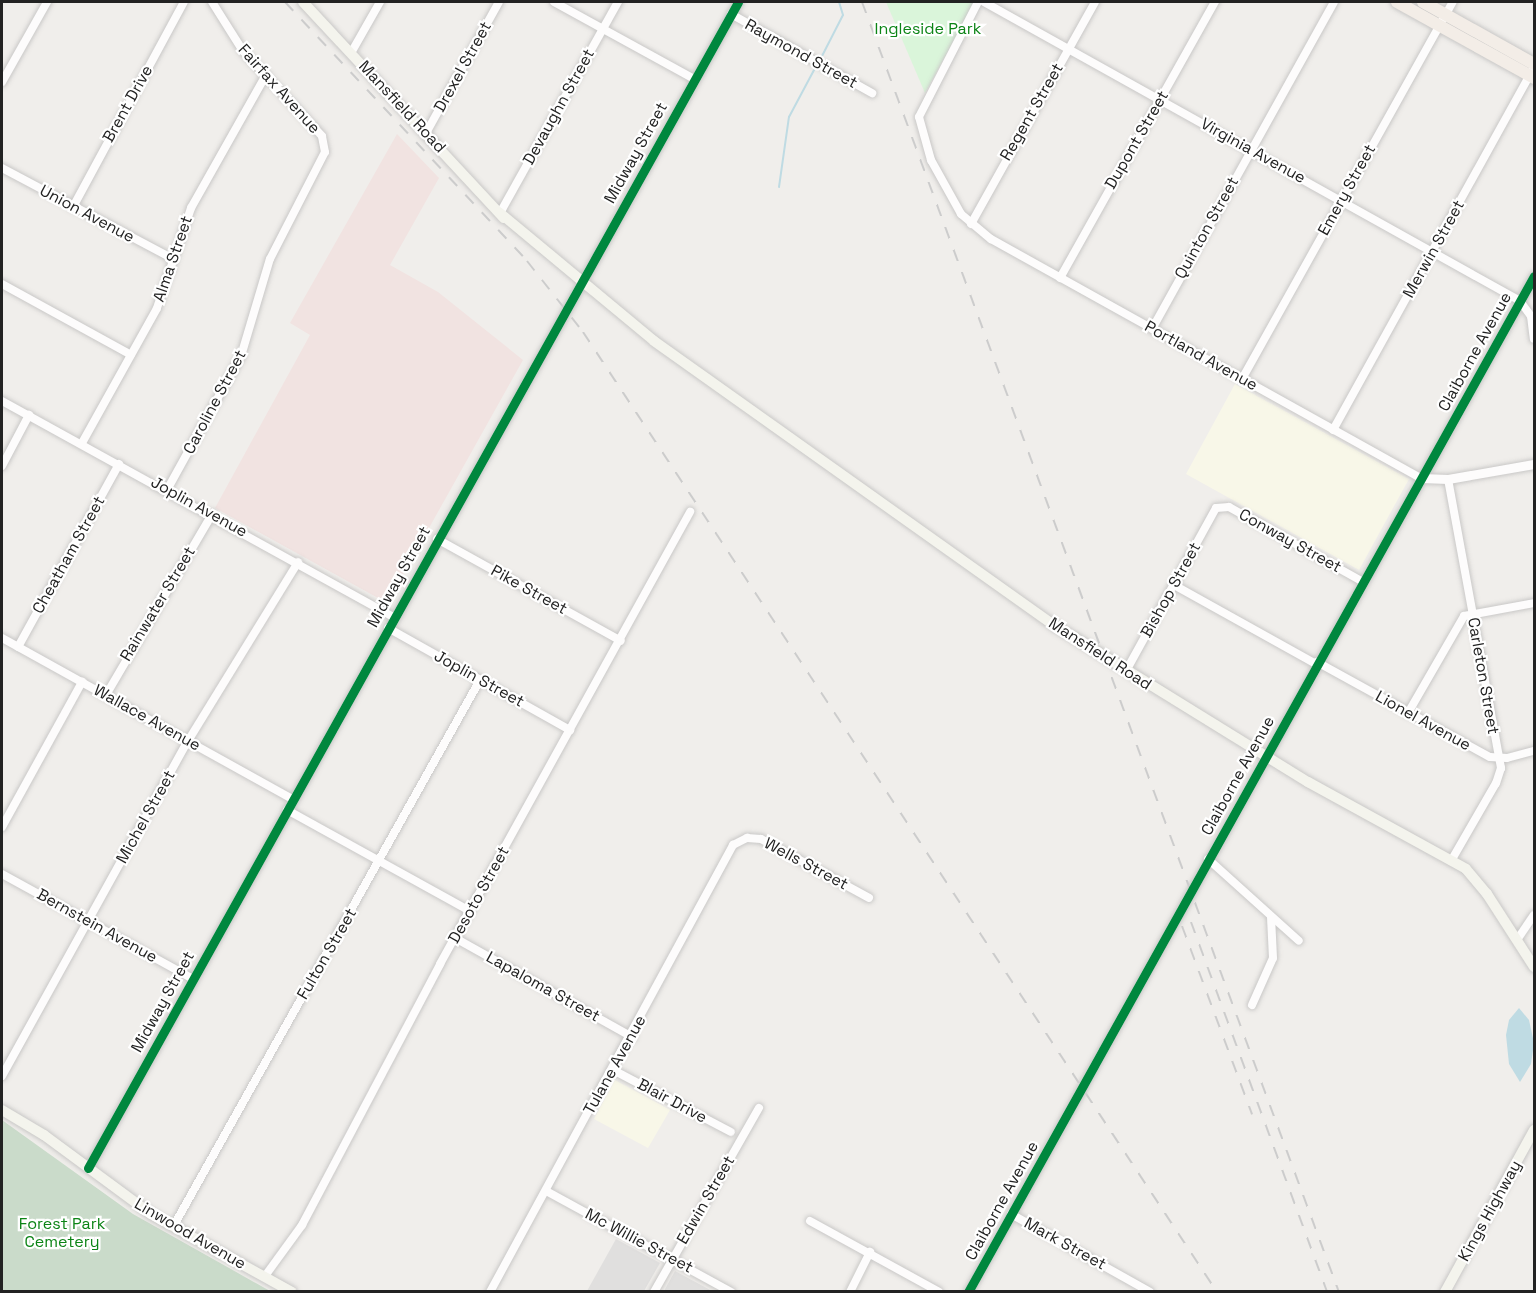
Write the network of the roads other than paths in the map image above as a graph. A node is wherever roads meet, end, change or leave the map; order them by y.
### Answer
1 (46, 2) edge
2 (184, 2) edge
3 (212, 2) edge
4 (303, 2) edge
5 (380, 2) edge
6 (499, 2) edge
7 (554, 2) edge
8 (618, 2) edge
9 (738, 2) edge
10 (978, 2) edge
11 (984, 2) edge
12 (1095, 2) edge
13 (1215, 2) edge
14 (1334, 2) edge
15 (1397, 2) edge
16 (1423, 2) edge
17 (1453, 2) edge
18 (730, 14) junction
19 (1443, 20) junction
20 (603, 29) junction
21 (1070, 47) junction
22 (351, 53) junction
23 (1533, 71) edge
24 (266, 75) junction
25 (694, 79) junction
26 (2, 82) edge
27 (872, 93) dead end
28 (1161, 99) junction
29 (426, 133) junction
30 (325, 147) joint
31 (1251, 150) junction
32 (2, 168) edge
33 (1342, 200) junction
34 (73, 207) junction
35 (500, 213) junction
36 (970, 224) junction
37 (1433, 251) junction
38 (173, 259) junction
39 (1534, 276) edge
40 (1060, 278) junction
41 (2, 284) edge
42 (579, 285) junction
43 (1521, 301) junction
44 (1152, 329) junction
45 (1534, 339) edge
46 (131, 355) junction
47 (1242, 379) junction
48 (2, 401) edge
49 (29, 415) junction
50 (1333, 429) junction
51 (82, 443) junction
52 (118, 464) junction
53 (1534, 464) edge
54 (2, 466) edge
55 (1421, 478) junction
56 (1448, 479) junction
57 (167, 490) junction
58 (1216, 508) joint
59 (690, 512) dead end
60 (212, 514) junction
61 (437, 539) junction
62 (298, 562) junction
63 (1363, 582) junction
64 (1174, 585) junction
65 (1534, 603) edge
66 (1472, 614) junction
67 (394, 617) junction
68 (388, 628) junction
69 (2, 638) edge
70 (621, 641) junction
71 (18, 647) junction
72 (1317, 663) junction
73 (1126, 671) junction
74 (480, 680) junction
75 (82, 682) junction
76 (106, 695) junction
77 (1408, 713) junction
78 (570, 730) junction
79 (189, 741) junction
80 (1534, 751) edge
81 (1265, 757) junction
82 (1498, 758) junction
83 (292, 799) junction
84 (287, 810) junction
85 (2, 827) edge
86 (741, 839) joint
87 (1208, 860) junction
88 (1451, 861) junction
89 (380, 862) junction
90 (2, 874) edge
91 (869, 898) dead end
92 (470, 911) junction
93 (1534, 915) edge
94 (1271, 917) junction
95 (88, 920) junction
96 (455, 938) junction
97 (1517, 940) junction
98 (1299, 941) dead end
99 (1534, 967) edge
100 (193, 979) junction
101 (1252, 1005) dead end
102 (632, 1037) junction
103 (613, 1070) junction
104 (2, 1077) edge
105 (759, 1108) dead end
106 (2, 1110) edge
107 (1534, 1130) edge
108 (731, 1132) dead end
109 (88, 1168) junction
110 (546, 1191) junction
111 (1011, 1214) junction
112 (810, 1221) dead end
113 (173, 1227) junction
114 (870, 1252) junction
115 (672, 1259) junction
116 (265, 1276) junction
117 (292, 1292) edge
118 (490, 1292) edge
119 (654, 1292) edge
120 (731, 1292) edge
121 (849, 1292) edge
122 (939, 1292) edge
123 (968, 1292) edge
124 (1150, 1292) edge
125 (1445, 1292) edge

1 - 26 street
2 - 34 street, Brent Drive
3 - 24 street, Fairfax Avenue
4 - 22 main road, Mansfield Road
5 - 22 street
6 - 29 street, Drexel Street
7 - 20 street
8 - 20 street, Devaughn Street
9 - 18 street, Midway Street
10 - 36 street, Portland Avenue
11 - 21 street, Virginia Avenue
12 - 21 street, Regent Street
13 - 28 street, Dupont Street
14 - 31 street, Quinton Street
15 - 19 main road
16 - 19 main road
17 - 19 street, Emery Street
18 - 25 street, Midway Street
18 - 27 street, Raymond Street
19 - 23 main road
19 - 33 street, Emery Street
20 - 25 street
20 - 35 street, Devaughn Street
21 - 28 street, Virginia Avenue
21 - 36 street, Regent Street
22 - 29 main road, Mansfield Road
23 - 37 street, Merwin Street
24 - 30 street, Fairfax Avenue
24 - 38 street, Alma Street
25 - 42 street, Midway Street
28 - 31 street, Virginia Avenue
28 - 40 street, Dupont Street
29 - 35 main road, Mansfield Road
30 - 57 street, Caroline Street
31 - 33 street, Virginia Avenue
31 - 44 street, Quinton Street
32 - 34 street, Union Avenue
33 - 37 street, Virginia Avenue
33 - 47 street, Emery Street
34 - 38 street, Union Avenue
35 - 42 main road, Mansfield Road
36 - 40 street, Portland Avenue
37 - 43 street, Virginia Avenue
37 - 50 street, Merwin Street
38 - 46 street, Alma Street
39 - 43 street, Claiborne Avenue
40 - 44 street, Portland Avenue
41 - 46 street
42 - 61 street, Midway Street
42 - 73 main road, Mansfield Road
43 - 45 street
43 - 55 street, Claiborne Avenue
44 - 47 street, Portland Avenue
46 - 51 street, Alma Street
47 - 50 street, Portland Avenue
48 - 49 street, Joplin Avenue
49 - 51 street, Joplin Avenue
49 - 54 street
50 - 55 street, Portland Avenue
51 - 52 street, Joplin Avenue
52 - 57 street, Joplin Avenue
52 - 71 street, Cheatham Street
53 - 56 street, Portland Avenue
55 - 56 street, Portland Avenue
55 - 63 street, Claiborne Avenue
56 - 66 street, Carleton Street
57 - 60 street, Joplin Avenue
58 - 63 street, Conway Street
58 - 64 street, Bishop Street
59 - 70 street, Desoto Street
60 - 62 street, Joplin Avenue
60 - 76 street, Rainwater Street
61 - 67 street, Midway Street
61 - 70 street, Pike Street
62 - 67 street, Joplin Avenue
62 - 79 street, Michel Street
63 - 72 street, Claiborne Avenue
64 - 72 street, Lionel Avenue
64 - 73 street, Bishop Street
65 - 66 street
66 - 77 street
66 - 82 street, Carleton Street
67 - 68 street, Midway Street
68 - 74 street, Joplin Street
68 - 83 street, Midway Street
69 - 71 street, Wallace Avenue
70 - 78 street, Desoto Street
71 - 75 street, Wallace Avenue
72 - 77 street, Lionel Avenue
72 - 81 street, Claiborne Avenue
73 - 81 main road, Mansfield Road
74 - 78 street, Joplin Street
74 - 89 street, Fulton Street
75 - 76 street, Wallace Avenue
75 - 85 street
76 - 79 street, Wallace Avenue
77 - 82 street, Lionel Avenue
78 - 92 street, Desoto Street
79 - 83 street, Wallace Avenue
79 - 95 street, Michel Street
80 - 82 street
81 - 87 street, Claiborne Avenue
81 - 88 main road, Mansfield Road
82 - 88 street, Carleton Street
83 - 84 street, Midway Street
84 - 89 street
84 - 100 street, Midway Street
86 - 91 street, Wells Street
86 - 102 street, Tulane Avenue
87 - 94 street
87 - 111 street, Claiborne Avenue
88 - 97 main road, Mansfield Road
89 - 92 street
89 - 113 street, Fulton Street
90 - 95 street, Bernstein Avenue
92 - 96 street, Desoto Street
93 - 97 street
94 - 98 street
94 - 101 street
95 - 100 street, Bernstein Avenue
95 - 104 street, Michel Street
96 - 102 street, Lapaloma Street
96 - 116 street, Desoto Street
97 - 99 main road, Mansfield Road
100 - 109 street, Midway Street
102 - 103 street, Tulane Avenue
103 - 108 street, Blair Drive
103 - 110 street, Tulane Avenue
105 - 115 street, Edwin Street
106 - 109 main road, Linwood Avenue
107 - 125 main road, Kings Highway
109 - 113 main road, Linwood Avenue
110 - 115 street, Mc Willie Street
110 - 118 street, Tulane Avenue
111 - 123 street, Claiborne Avenue
111 - 124 street, Mark Street
112 - 114 street
113 - 116 main road, Linwood Avenue
114 - 121 street
114 - 122 street
115 - 119 street, Edwin Street
115 - 120 street, Mc Willie Street
116 - 117 main road, Linwood Avenue

